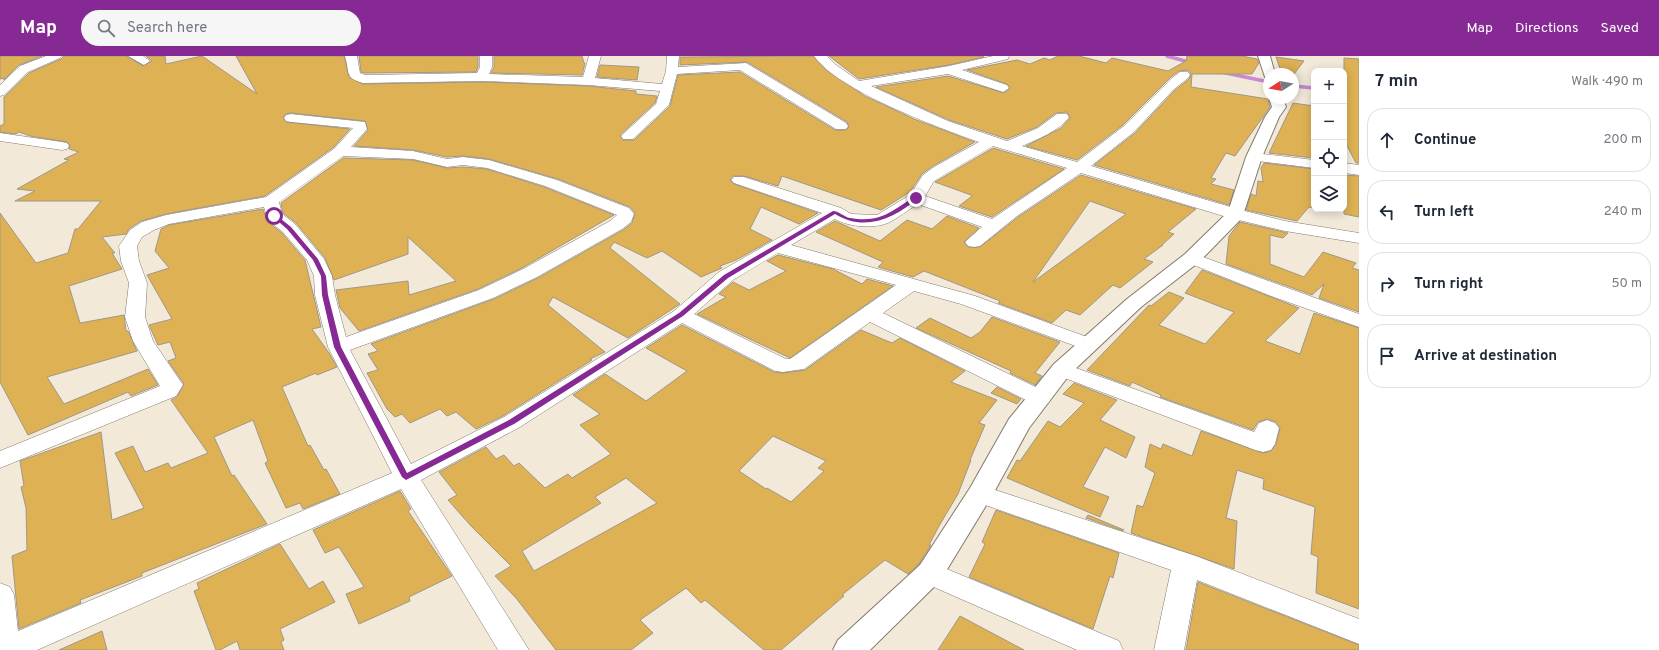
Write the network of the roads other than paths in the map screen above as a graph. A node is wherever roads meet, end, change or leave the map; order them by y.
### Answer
1 (56, 56) edge
2 (351, 56) edge
3 (486, 56) edge
4 (594, 56) edge
5 (673, 56) edge
6 (820, 56) edge
7 (1264, 56) edge
8 (1004, 58) dead end
9 (1267, 68) edge
10 (949, 70) junction
11 (672, 71) junction
12 (1184, 75) dead end
13 (482, 77) junction
14 (588, 81) junction
15 (857, 85) junction
16 (667, 88) junction
17 (1003, 88) dead end
18 (0, 92) edge
19 (1278, 104) edge
20 (1062, 117) dead end
21 (291, 118) dead end
22 (841, 126) dead end
23 (628, 136) dead end
24 (0, 138) edge
25 (991, 141) junction
26 (62, 146) dead end
27 (1008, 146) junction
28 (340, 151) junction
29 (1254, 156) junction
30 (1311, 164) edge
31 (1078, 167) junction
32 (1347, 168) edge
33 (1359, 170) edge
34 (739, 180) dead end
35 (916, 198) junction
36 (271, 201) junction
37 (835, 212) junction
38 (1236, 214) junction
39 (993, 225) junction
40 (1359, 238) edge
41 (974, 242) dead end
42 (776, 247) junction
43 (1192, 258) junction
44 (911, 284) junction
45 (870, 314) junction
46 (681, 315) junction
47 (1359, 321) edge
48 (1088, 344) junction
49 (338, 347) junction
50 (1062, 369) junction
51 (1040, 398) junction
52 (1267, 428) dead end
53 (0, 460) edge
54 (406, 477) junction
55 (980, 494) junction
56 (1186, 564) junction
57 (930, 572) junction
58 (0, 595) edge
59 (1359, 632) edge
60 (5, 650) edge
61 (514, 650) edge
62 (849, 650) edge
63 (1108, 650) edge
64 (1169, 650) edge

1 - 18 street
2 - 13 street
3 - 13 street
4 - 14 street
5 - 11 street
6 - 15 street
7 - 9 street
8 - 10 street
10 - 15 street
10 - 17 street
11 - 16 street
11 - 22 street
12 - 31 street
13 - 14 street
14 - 16 street
15 - 25 street
16 - 23 street
19 - 29 street
20 - 27 street
21 - 28 street
24 - 26 street
25 - 27 street
25 - 35 street
27 - 31 street
28 - 36 street
28 - 49 street
29 - 30 street
29 - 38 street
31 - 38 street
31 - 39 street
32 - 33 street
34 - 37 street
35 - 37 street
35 - 39 street
36 - 49 street
36 - 53 street
37 - 42 street
38 - 40 street
38 - 43 street
39 - 41 street
42 - 44 street
42 - 46 street
43 - 47 street
43 - 48 street
44 - 45 street
44 - 48 street
45 - 46 street
45 - 51 street
46 - 54 street
48 - 50 street
49 - 54 street
50 - 51 street
50 - 52 street
51 - 55 street
54 - 60 street
54 - 61 street
55 - 56 street
55 - 57 street
56 - 59 street
56 - 64 street
57 - 62 street
57 - 63 street
58 - 60 street

